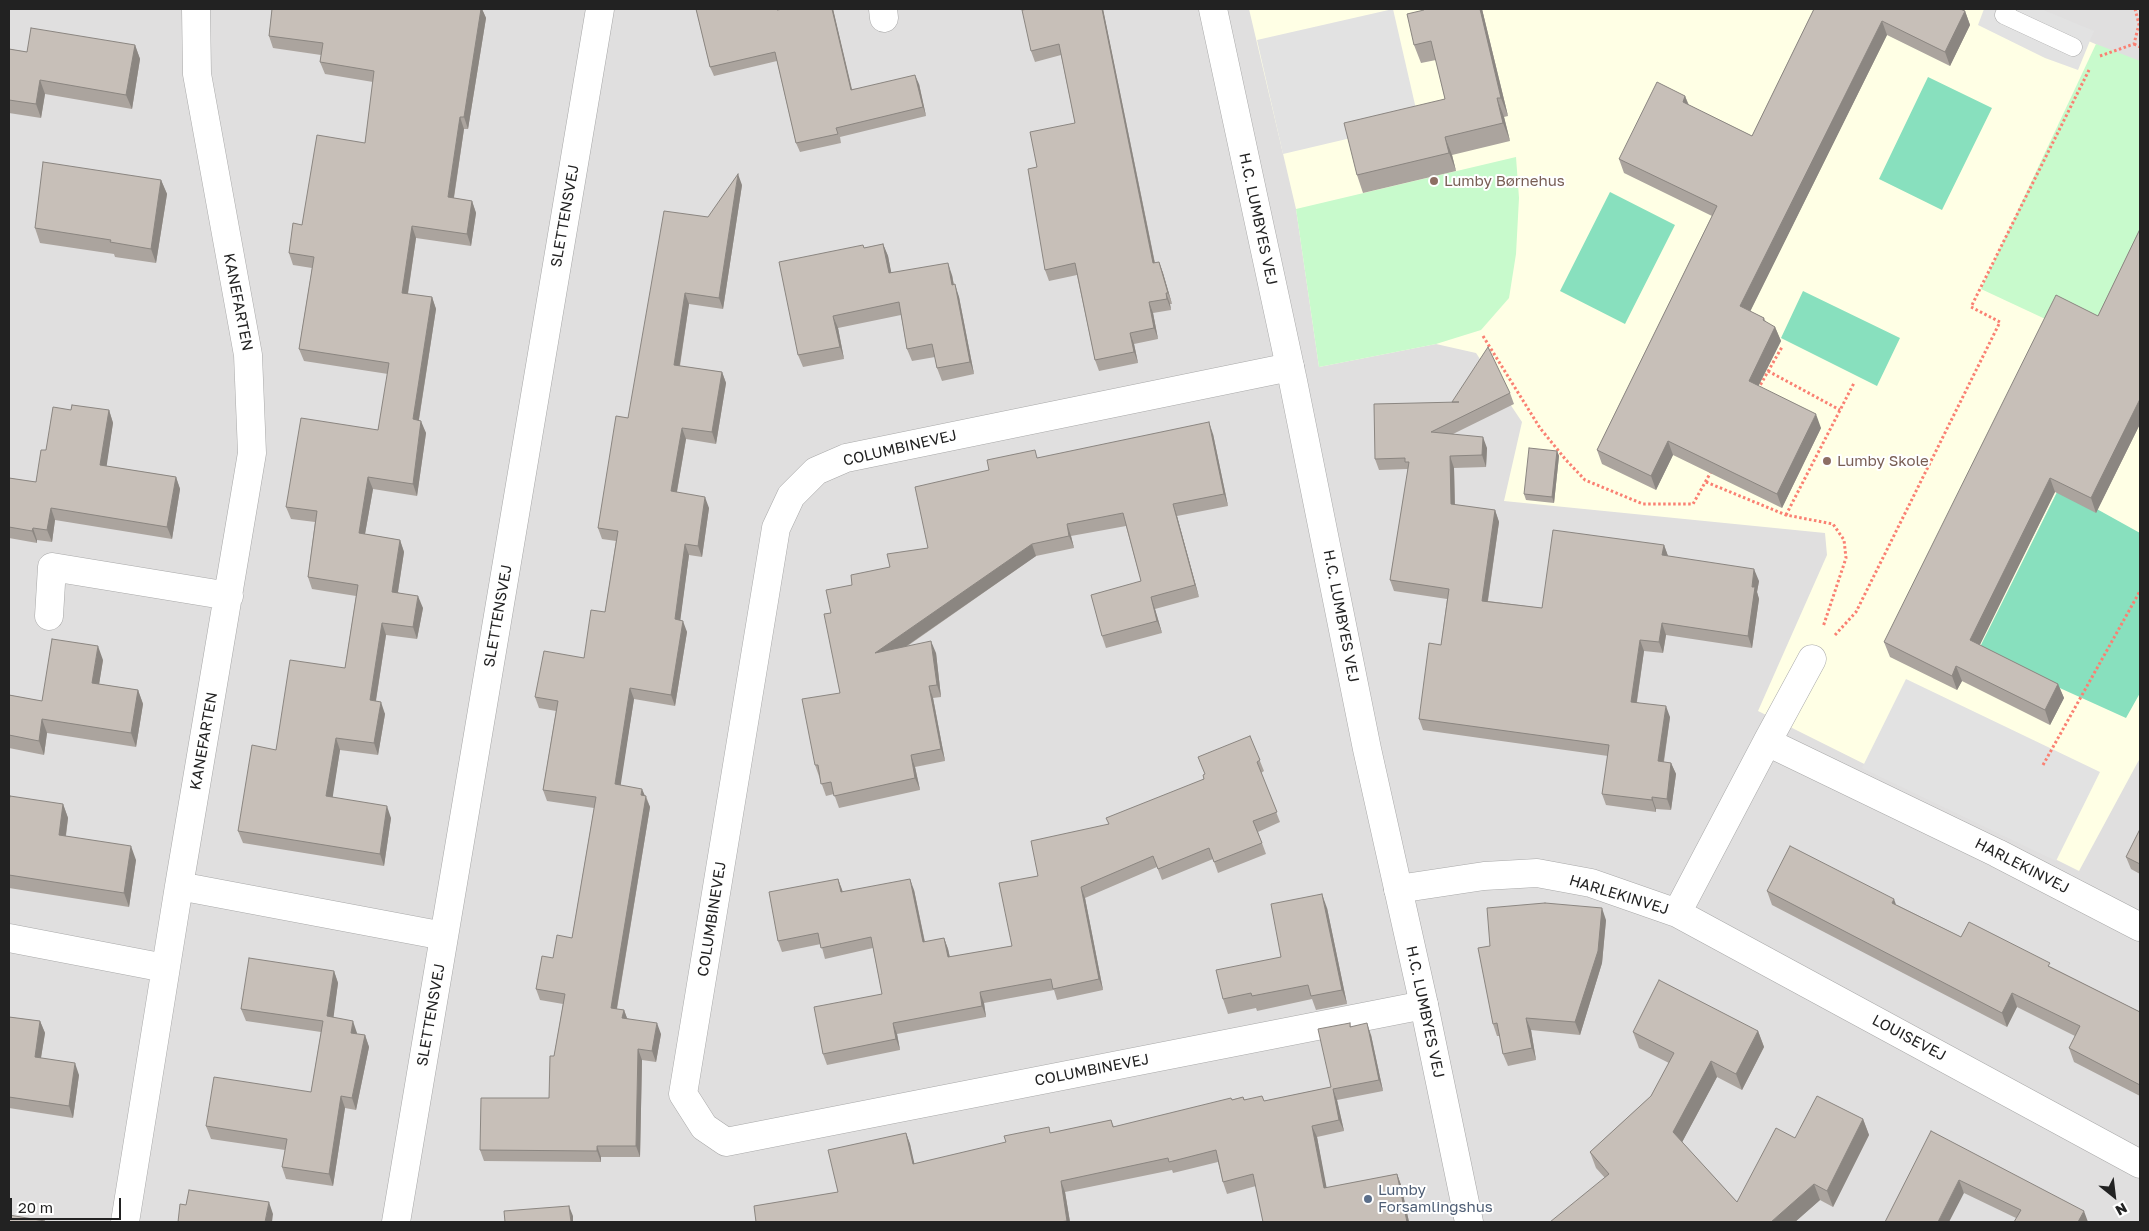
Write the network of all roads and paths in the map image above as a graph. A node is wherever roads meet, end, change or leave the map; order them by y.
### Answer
1 (196, 9) edge
2 (600, 9) edge
3 (1213, 9) edge
4 (2006, 9) edge
5 (2135, 9) edge
6 (2134, 44) junction
7 (2073, 47) dead end
8 (2140, 47) edge
9 (2096, 57) dead end
10 (2091, 66) dead end
11 (1483, 336) dead end
12 (1782, 347) dead end
13 (1290, 367) junction
14 (1768, 371) junction
15 (1854, 384) dead end
16 (1754, 395) edge
17 (1840, 410) junction
18 (1715, 466) edge
19 (1706, 482) junction
20 (1786, 515) junction
21 (2140, 591) edge
22 (229, 596) junction
23 (49, 616) dead end
24 (1812, 659) junction
25 (1767, 742) junction
26 (2043, 766) dead end
27 (179, 886) junction
28 (1398, 889) junction
29 (1677, 913) junction
30 (2140, 927) edge
31 (444, 936) junction
32 (9, 938) edge
33 (166, 968) junction
34 (1424, 1005) junction
35 (2140, 1164) edge
36 (125, 1222) edge
37 (396, 1222) edge
38 (1469, 1222) edge

1 - 22 street, KANEFARTEN
2 - 31 street, SLETTENSVEJ
3 - 13 street, H.C. LUMBYES VEJ
4 - 7 lane
5 - 6 path
6 - 8 path
6 - 9 path
10 - 24 path
11 - 19 path
12 - 14 path
13 - 28 street, H.C. LUMBYES VEJ
13 - 34 street, COLUMBINEVEJ
14 - 16 path
14 - 17 path
15 - 17 path
17 - 20 path
18 - 19 path
19 - 20 path
20 - 24 path
21 - 26 path
22 - 23 street
22 - 27 street, KANEFARTEN
24 - 25 street, HARLEKINVEJ
25 - 29 street, HARLEKINVEJ
25 - 30 street, HARLEKINVEJ
27 - 31 street
27 - 33 street, KANEFARTEN
28 - 29 street, HARLEKINVEJ
28 - 34 street, H.C. LUMBYES VEJ
29 - 35 street, LOUISEVEJ
31 - 37 street, SLETTENSVEJ
32 - 33 street
33 - 36 street, KANEFARTEN
34 - 38 street, H.C. LUMBYES VEJ

